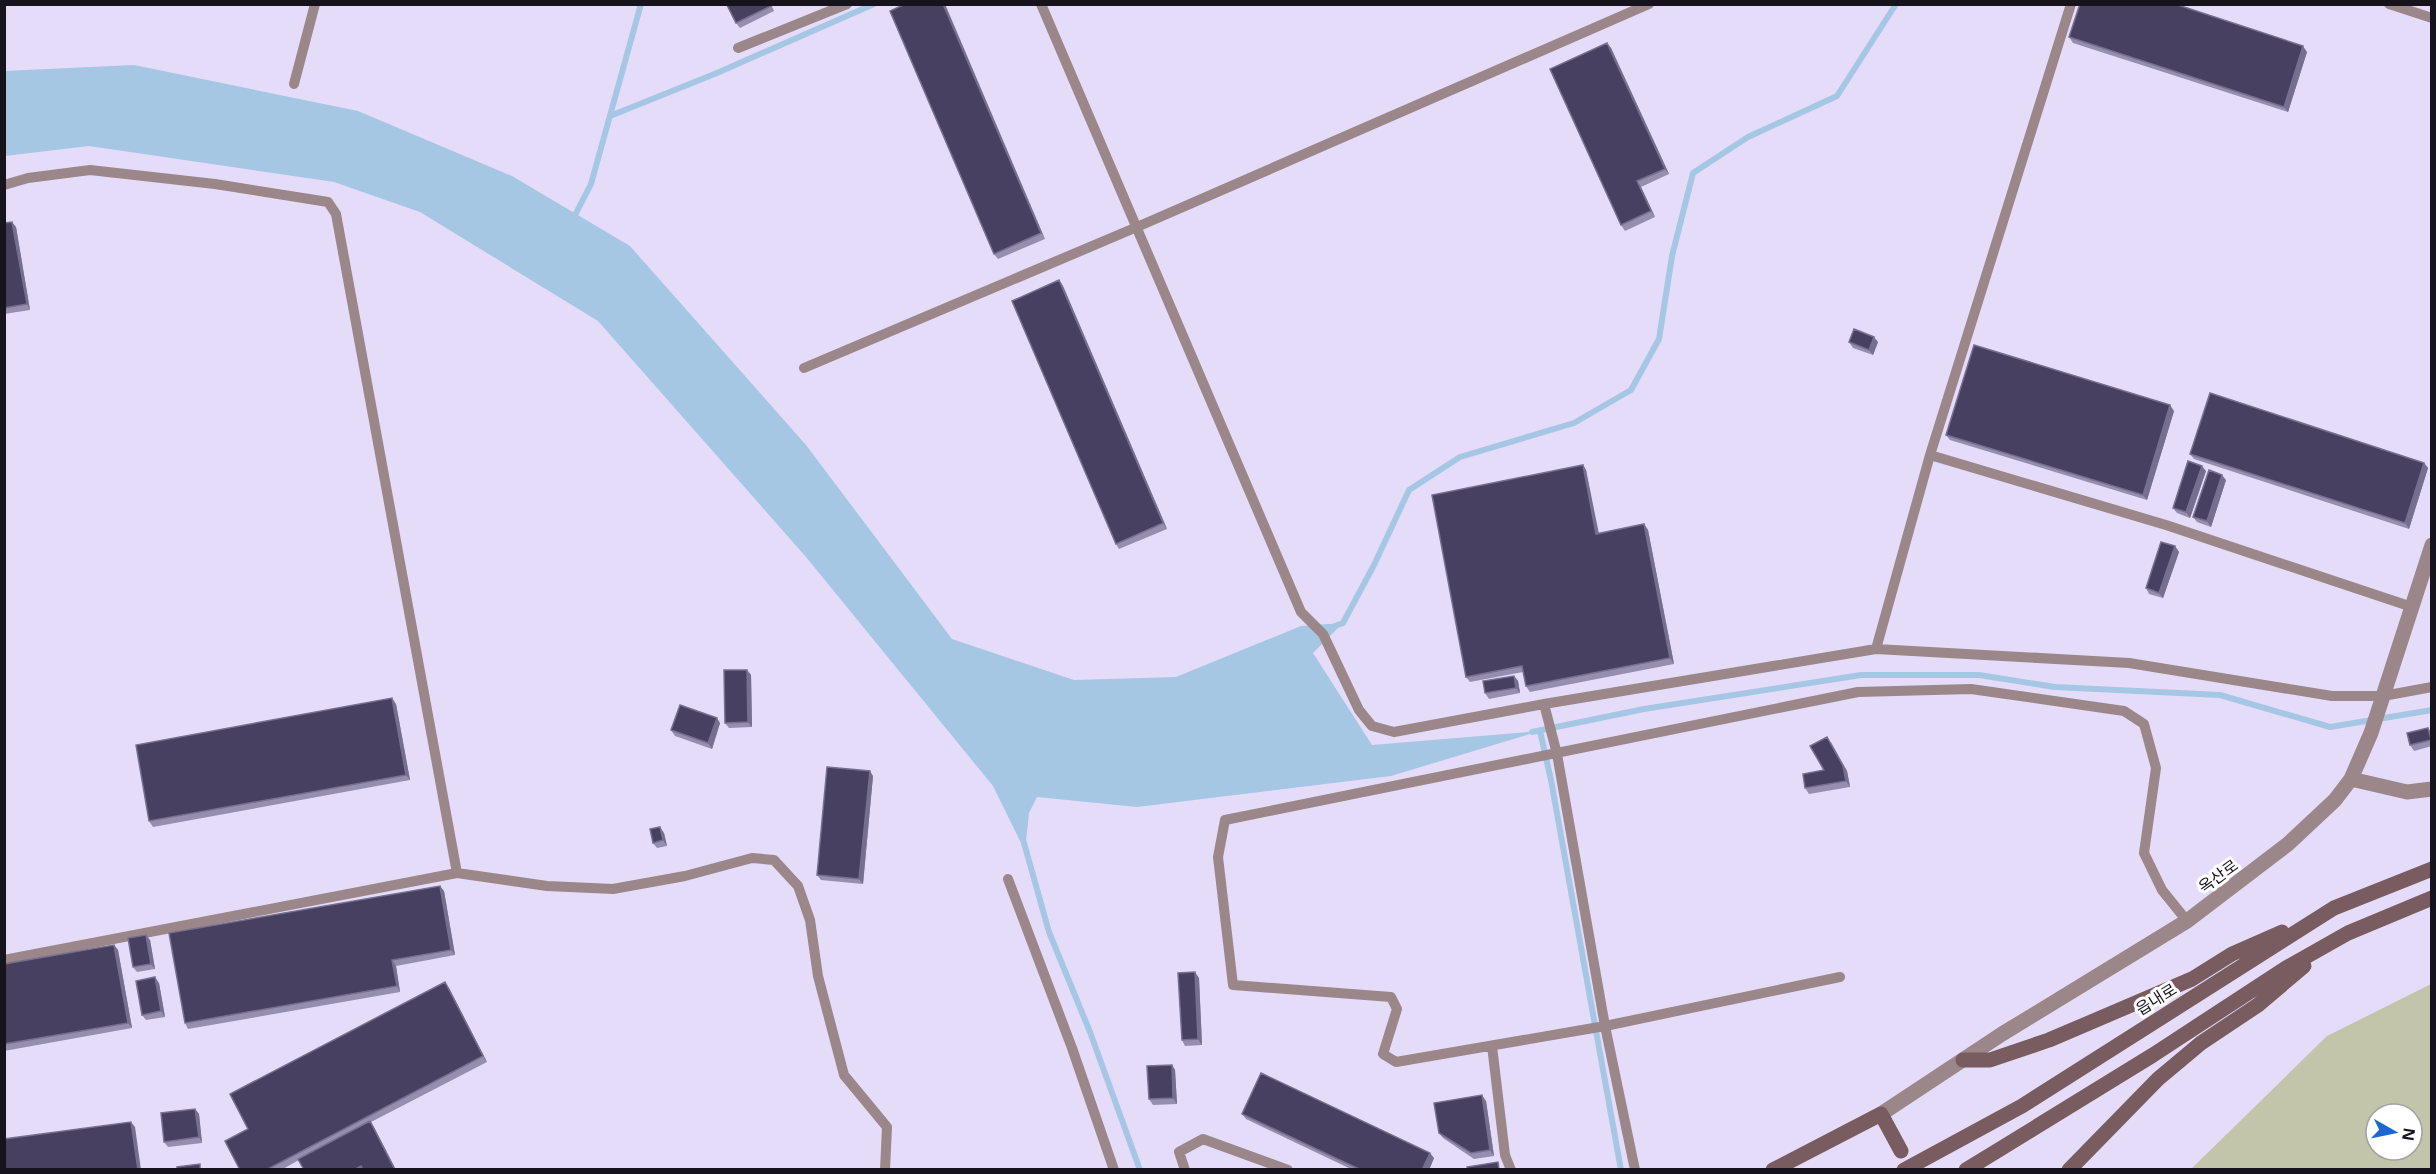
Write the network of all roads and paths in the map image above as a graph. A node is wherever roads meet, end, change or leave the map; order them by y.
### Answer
1 (315, 4) edge
2 (847, 4) edge
3 (1041, 4) edge
4 (1649, 4) edge
5 (2071, 4) edge
6 (2389, 4) edge
7 (2432, 18) edge
8 (738, 48) dead end
9 (294, 84) dead end
10 (4, 185) edge
11 (1137, 227) junction
12 (804, 368) dead end
13 (1930, 455) junction
14 (2432, 545) edge
15 (2412, 607) junction
16 (1876, 649) junction
17 (2432, 687) edge
18 (2383, 696) junction
19 (1544, 704) junction
20 (1557, 754) junction
21 (2351, 779) junction
22 (2432, 789) edge
23 (2432, 868) edge
24 (457, 873) junction
25 (1008, 879) dead end
26 (2432, 898) edge
27 (2334, 908) junction
28 (2187, 921) junction
29 (2334, 941) junction
30 (4, 960) edge
31 (1839, 976) dead end
32 (1605, 1026) junction
33 (1492, 1046) junction
34 (1963, 1060) junction
35 (1881, 1114) junction
36 (1901, 1151) dead end
37 (885, 1170) edge
38 (1114, 1170) edge
39 (1185, 1170) edge
40 (1288, 1170) edge
41 (1511, 1170) edge
42 (1635, 1170) edge
43 (1773, 1170) edge
44 (1904, 1170) edge
45 (1966, 1170) edge
46 (2069, 1170) edge

1 - 9 lane
2 - 8 lane
3 - 11 lane
4 - 11 lane
5 - 13 lane
6 - 7 lane
10 - 24 lane
11 - 12 lane
11 - 19 lane
13 - 15 lane
13 - 16 lane
14 - 15 street, 옥산로
15 - 18 street, 옥산로
16 - 18 lane
16 - 19 lane
17 - 18 lane
18 - 21 street, 옥산로
19 - 20 lane
20 - 28 lane
20 - 32 lane
20 - 33 lane
21 - 22 street
21 - 28 street, 옥산로
23 - 27 street, 읍내로
24 - 30 lane
24 - 37 lane
25 - 38 lane
26 - 29 street
27 - 34 street
27 - 44 street, 읍내로
28 - 34 street, 옥산로
29 - 45 street
29 - 46 street
31 - 32 lane
32 - 33 lane
32 - 42 lane
33 - 41 lane
34 - 35 street, 옥산로
35 - 36 street
35 - 43 street
39 - 40 lane

